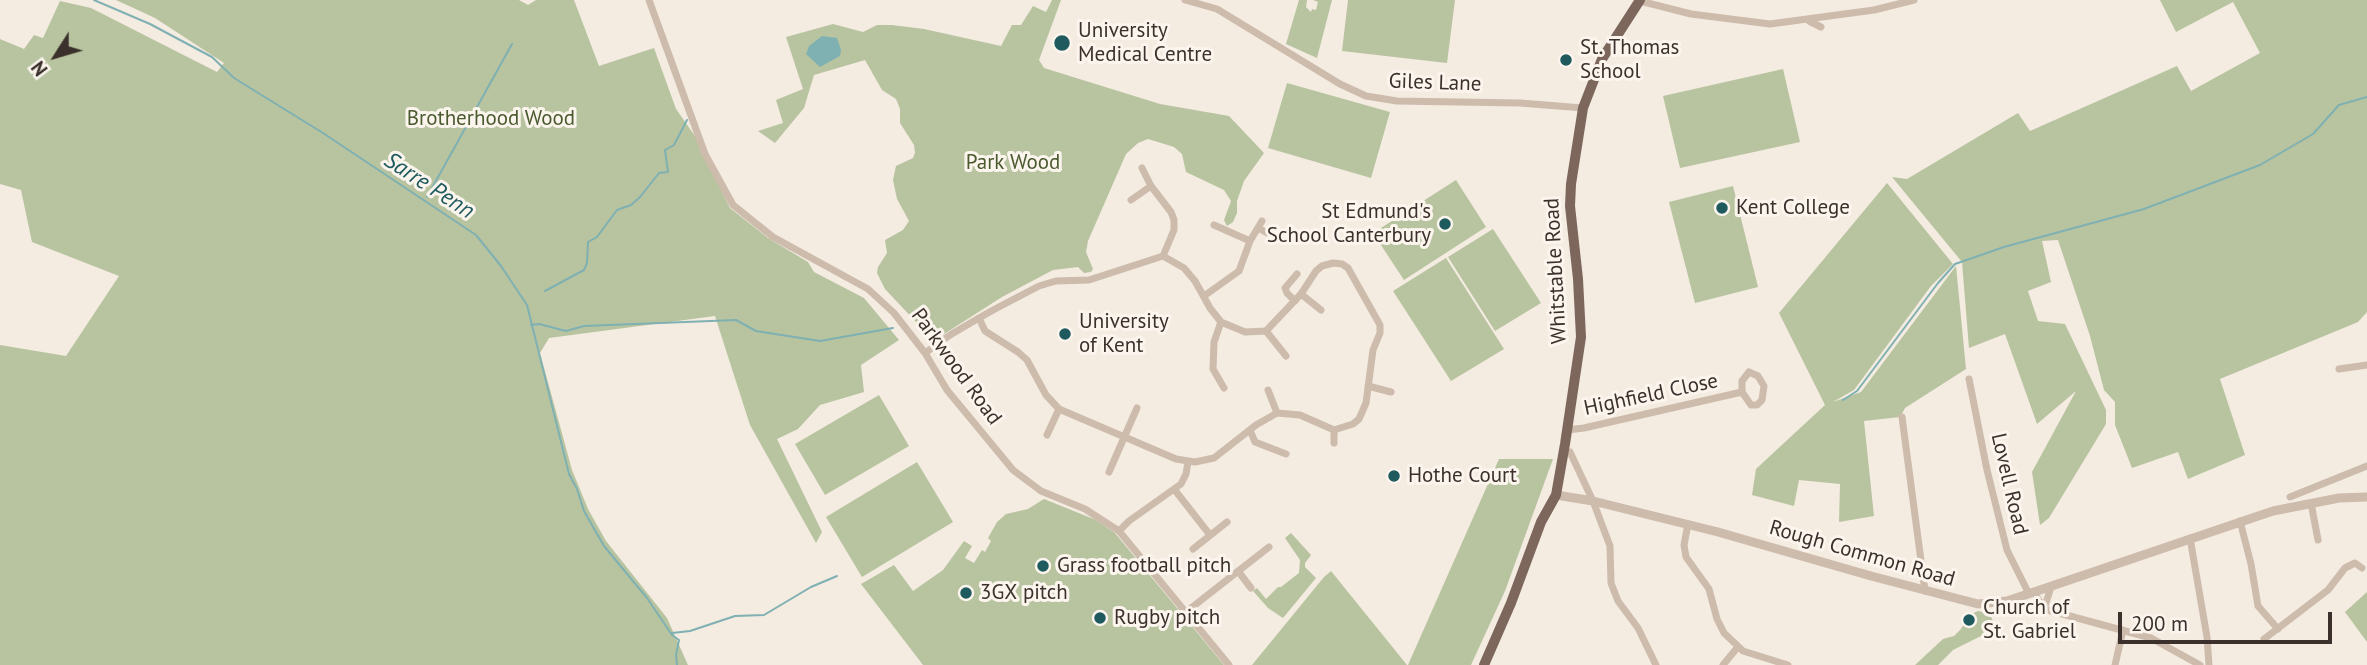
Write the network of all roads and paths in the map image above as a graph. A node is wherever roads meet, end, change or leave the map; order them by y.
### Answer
1 (649, 0) edge
2 (1185, 0) edge
3 (1640, 0) edge
4 (1914, 0) edge
5 (1802, 20) junction
6 (1821, 27) dead end
7 (1583, 108) junction
8 (1142, 168) dead end
9 (1152, 186) junction
10 (1131, 200) dead end
11 (1214, 225) dead end
12 (1275, 237) dead end
13 (1250, 241) junction
14 (1163, 256) junction
15 (1297, 274) dead end
16 (1204, 296) junction
17 (1298, 297) junction
18 (1321, 310) dead end
19 (979, 318) junction
20 (1221, 321) junction
21 (1266, 331) junction
22 (925, 352) junction
23 (1286, 356) dead end
24 (2367, 365) edge
25 (2339, 369) dead end
26 (1969, 379) dead end
27 (1368, 386) junction
28 (1224, 388) dead end
29 (1268, 390) dead end
30 (1391, 392) dead end
31 (1742, 392) dead end
32 (1137, 408) dead end
33 (1059, 409) junction
34 (1277, 413) junction
35 (1902, 418) dead end
36 (1250, 430) junction
37 (1334, 430) junction
38 (1567, 430) junction
39 (1047, 435) dead end
40 (1124, 437) junction
41 (1334, 443) dead end
42 (1570, 452) dead end
43 (1286, 454) dead end
44 (1188, 462) junction
45 (2367, 466) edge
46 (1109, 472) dead end
47 (1174, 489) junction
48 (2311, 489) junction
49 (1556, 495) junction
50 (2290, 496) dead end
51 (2367, 497) edge
52 (1593, 501) junction
53 (2313, 503) junction
54 (2240, 521) junction
55 (1227, 522) dead end
56 (1688, 524) junction
57 (1119, 531) junction
58 (1210, 535) junction
59 (2190, 538) junction
60 (2318, 540) dead end
61 (1269, 547) dead end
62 (1193, 549) dead end
63 (2362, 568) dead end
64 (1238, 571) junction
65 (2050, 587) junction
66 (1251, 588) dead end
67 (1925, 591) junction
68 (2032, 593) junction
69 (2044, 610) junction
70 (1186, 612) junction
71 (2278, 629) junction
72 (2123, 630) junction
73 (2264, 639) dead end
74 (1737, 648) junction
75 (1228, 665) edge
76 (1484, 665) edge
77 (1656, 665) edge
78 (1723, 665) edge
79 (1788, 665) edge
80 (2115, 665) edge
81 (2200, 665) edge
82 (2209, 665) edge

1 - 22 street, Parkwood Road
2 - 7 street, Giles Lane
3 - 5 street
3 - 7 main road, Whitstable Road
4 - 5 street
5 - 6 street
7 - 38 main road, Whitstable Road
8 - 9 street
9 - 10 street
9 - 14 street
11 - 13 street
12 - 13 street
13 - 16 street
14 - 16 street
14 - 19 street
15 - 17 street
16 - 20 street
17 - 18 street
17 - 21 street
17 - 27 street
19 - 22 street
19 - 33 street
20 - 21 street
20 - 28 street
21 - 23 street
22 - 57 street, Parkwood Road
24 - 25 street
26 - 68 street, Lovell Road
27 - 30 street
27 - 37 street
29 - 34 street
31 - 38 street, Highfield Close
32 - 40 street
33 - 39 street
33 - 40 street
34 - 36 street
34 - 37 street
35 - 67 street
36 - 43 street
36 - 44 street
37 - 41 street
38 - 49 main road, Whitstable Road
40 - 44 street
40 - 46 street
42 - 52 street
44 - 47 street
45 - 48 street
47 - 57 street
47 - 58 street
48 - 50 street
48 - 53 street
49 - 52 street, Rough Common Road
49 - 76 main road, Whitstable Road
51 - 53 street, Rough Common Road
52 - 56 street, Rough Common Road
52 - 77 street
53 - 54 street, Rough Common Road
53 - 60 street
54 - 59 street, Rough Common Road
54 - 71 street
55 - 58 street
56 - 67 street, Rough Common Road
56 - 74 street
57 - 70 street, Parkwood Road
58 - 62 street
59 - 65 street, Rough Common Road
59 - 82 street
61 - 64 street
63 - 71 street
64 - 66 street
64 - 70 street
65 - 68 street, Rough Common Road
65 - 69 street
67 - 68 street, Rough Common Road
68 - 69 street, Lovell Road
69 - 72 street
70 - 75 street, Parkwood Road
71 - 73 street
72 - 80 street
72 - 81 street
74 - 78 street
74 - 79 street

